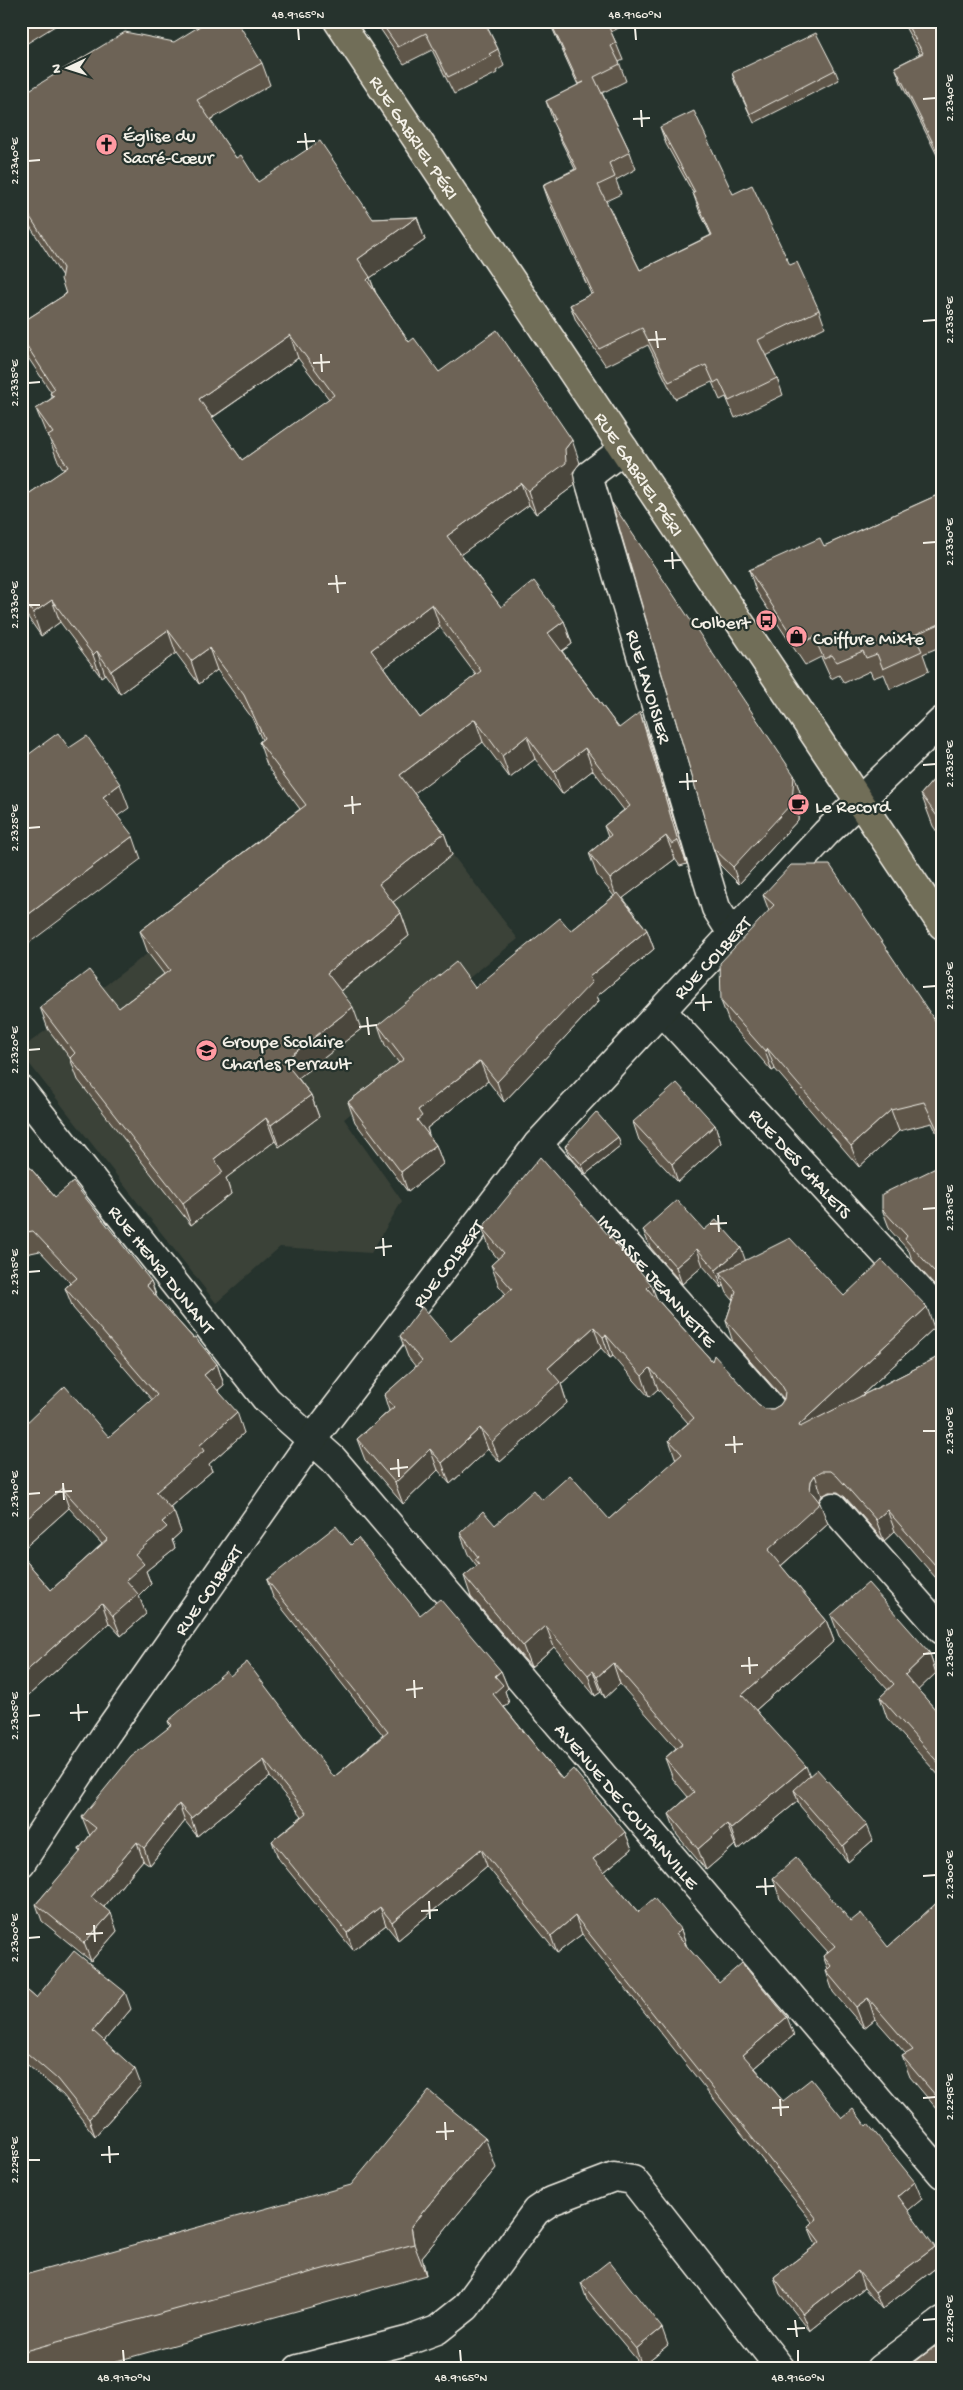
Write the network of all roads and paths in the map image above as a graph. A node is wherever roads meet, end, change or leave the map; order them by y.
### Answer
1 (338, 21) edge
2 (624, 449) junction
3 (942, 721) edge
4 (859, 799) junction
5 (942, 926) edge
6 (733, 935) junction
7 (662, 1011) junction
8 (25, 1104) edge
9 (538, 1144) junction
10 (942, 1315) edge
11 (777, 1415) edge
12 (311, 1441) junction
13 (833, 1507) dead end
14 (942, 1630) edge
15 (21, 1863) edge
16 (942, 2174) edge
17 (942, 2322) edge
18 (298, 2369) edge
19 (782, 2369) edge
20 (880, 2369) edge

1 - 2 main road, RUE GABRIEL PÉRI
2 - 4 main road, RUE GABRIEL PÉRI
2 - 6 street, RUE LAVOISIER
3 - 4 street, RUE COLBERT
4 - 5 main road, RUE GABRIEL PÉRI
4 - 6 street, RUE COLBERT
6 - 7 street, RUE COLBERT
7 - 9 street, RUE COLBERT
7 - 10 street, RUE DES CHALETS
8 - 12 street, RUE HENRI DUNANT
9 - 11 street, IMPASSE JEANNETTE
9 - 12 street, RUE COLBERT
12 - 15 street, RUE COLBERT
12 - 16 street, AVENUE DE COUTAINVILLE
13 - 14 street
17 - 20 street
18 - 19 street

